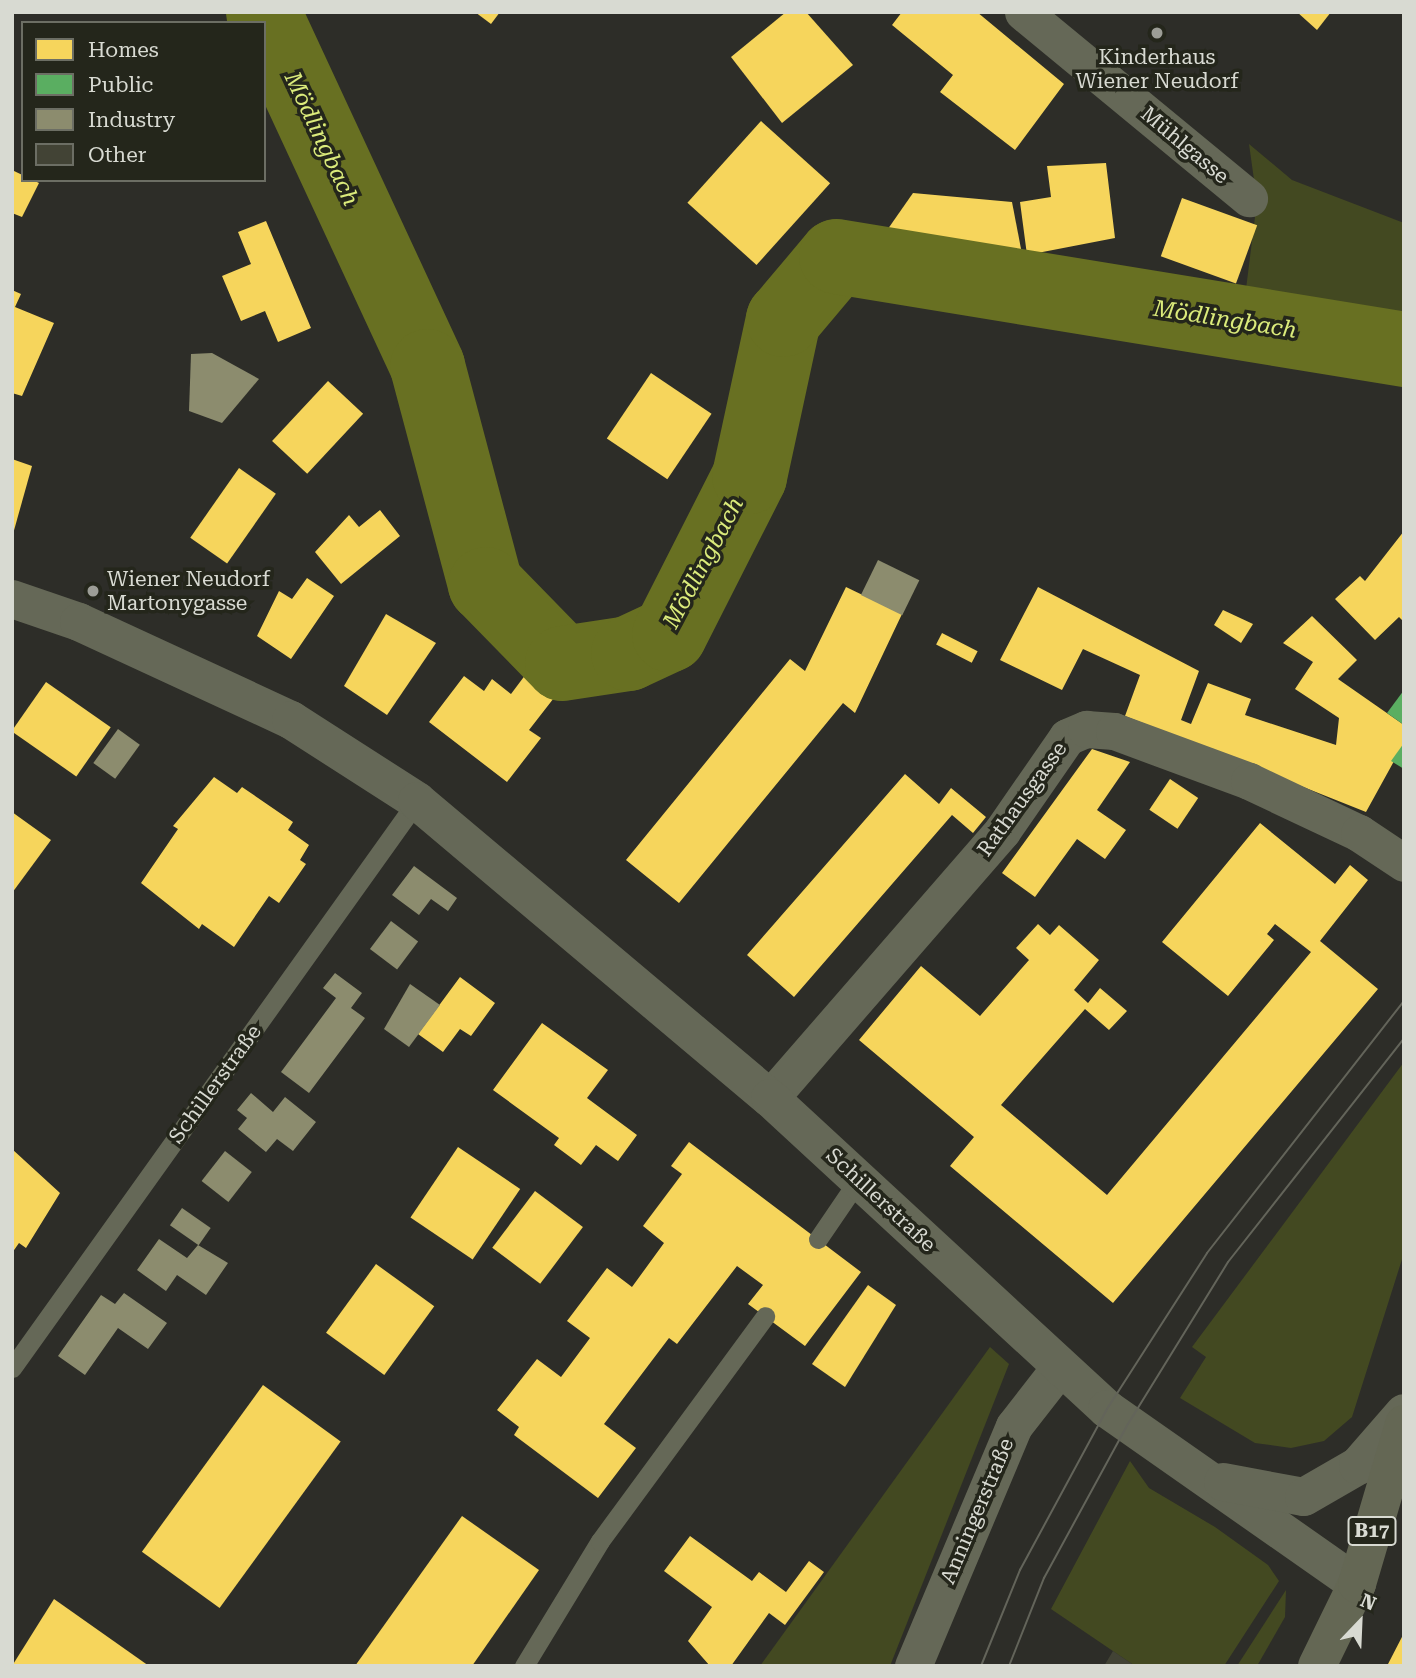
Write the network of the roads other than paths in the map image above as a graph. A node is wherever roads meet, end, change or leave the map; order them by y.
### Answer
1 (1023, 12) edge
2 (1249, 198) dead end
3 (12, 599) edge
4 (417, 801) junction
5 (1404, 863) edge
6 (770, 1098) junction
7 (859, 1180) junction
8 (818, 1239) dead end
9 (765, 1316) dead end
10 (1060, 1367) junction
11 (12, 1368) edge
12 (1404, 1413) edge
13 (1404, 1424) edge
14 (1396, 1476) edge
15 (1214, 1480) junction
16 (1357, 1584) junction
17 (524, 1666) edge
18 (913, 1666) edge
19 (1317, 1666) edge

1 - 2 street, Mühlgasse
3 - 4 street, Schillerstraße
4 - 6 street, Schillerstraße
4 - 11 lane, Schillerstraße
5 - 6 street, Rathausgasse
6 - 7 street, Schillerstraße
7 - 8 lane
7 - 10 street, Schillerstraße
9 - 17 lane
10 - 15 street, Schillerstraße
10 - 18 street, Anningerstraße
12 - 15 street
13 - 14 main road, B17
14 - 16 main road, B17
15 - 16 street, Schillerstraße
16 - 19 main road, B17

